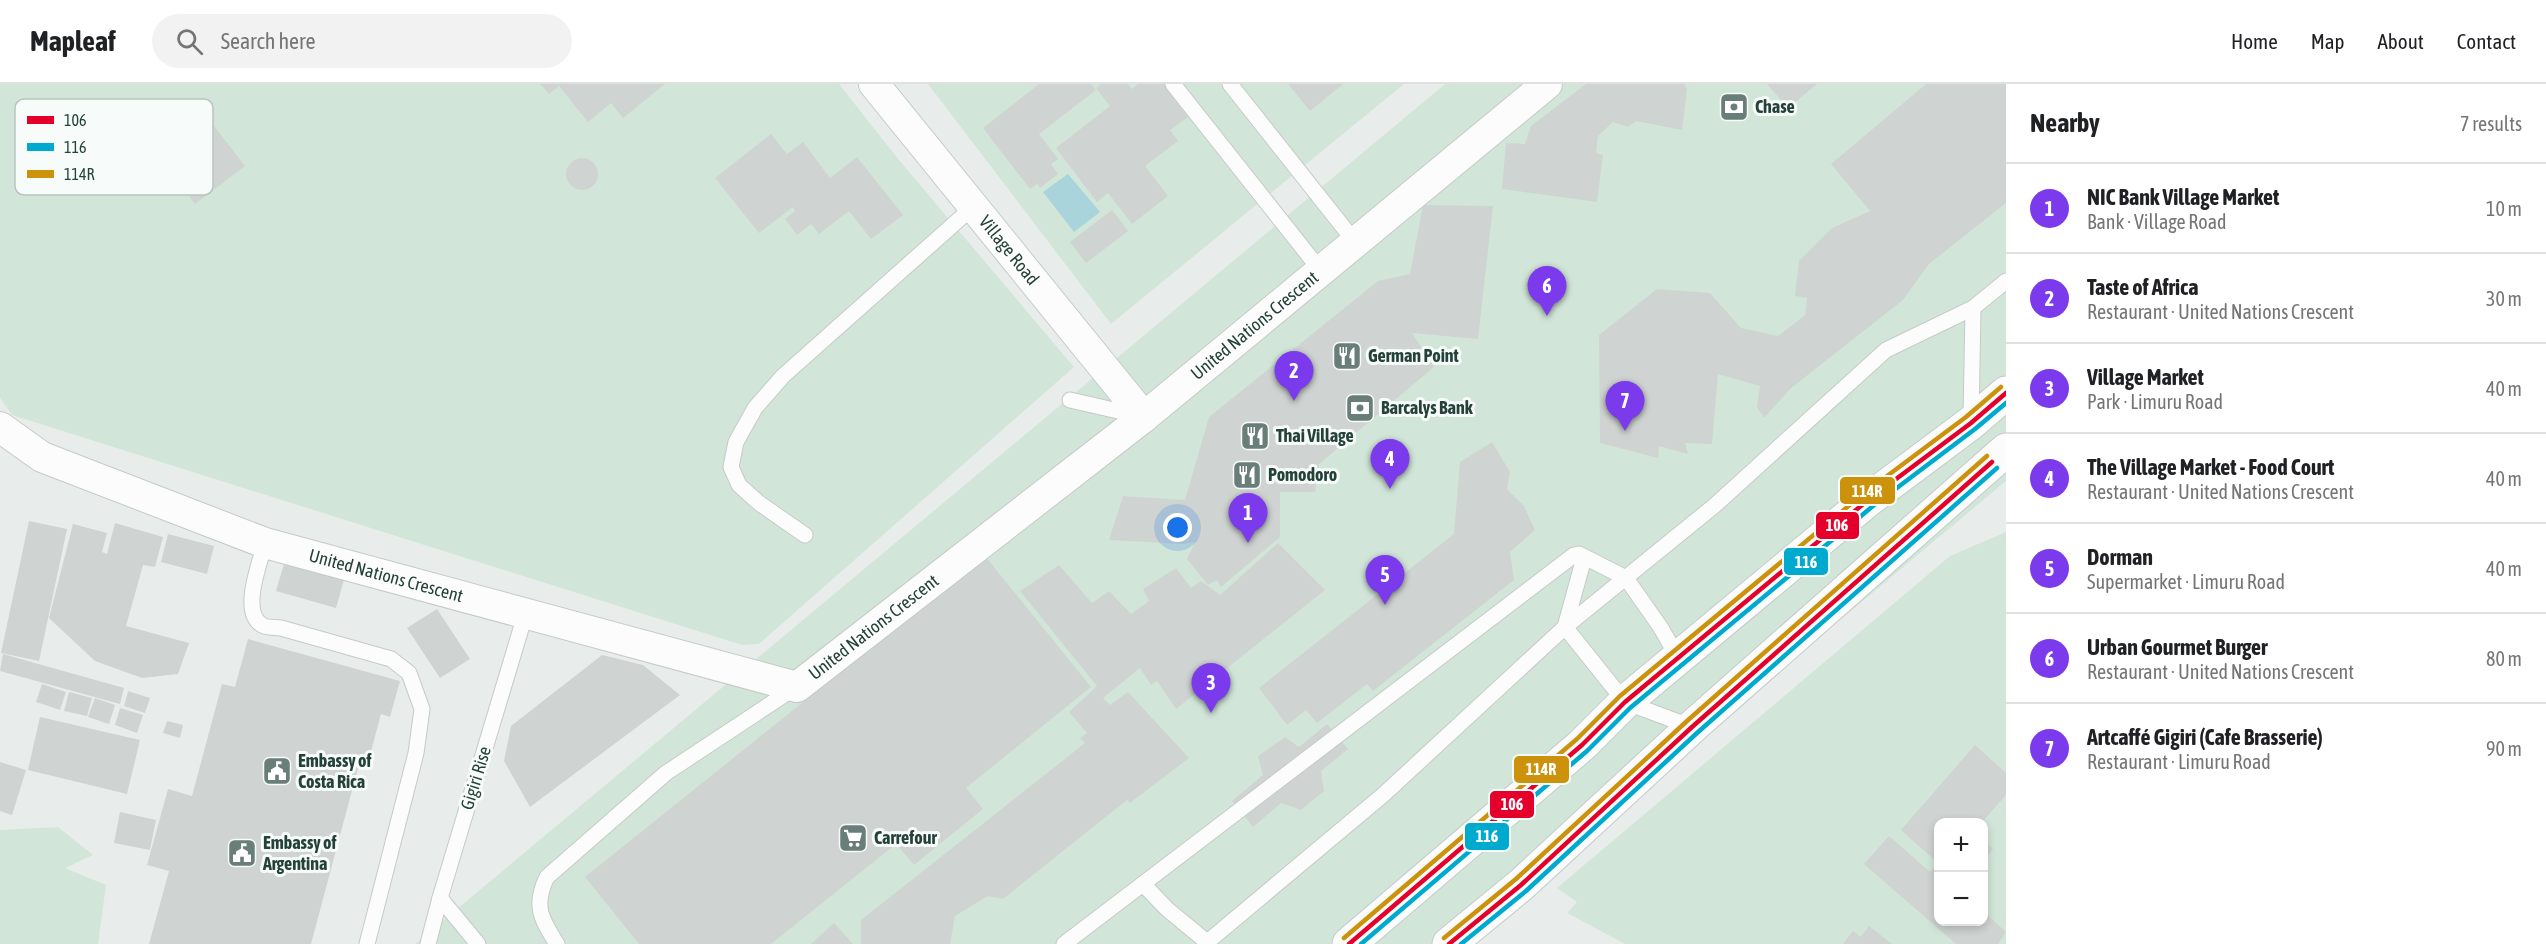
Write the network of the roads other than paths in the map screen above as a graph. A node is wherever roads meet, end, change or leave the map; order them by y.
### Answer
1 (874, 84) edge
2 (1173, 84) edge
3 (1230, 84) edge
4 (1547, 84) edge
5 (974, 207) junction
6 (1355, 243) junction
7 (1321, 271) junction
8 (2006, 281) edge
9 (1973, 308) junction
10 (2006, 393) edge
11 (1070, 400) dead end
12 (1144, 417) junction
13 (1971, 423) junction
14 (0, 427) edge
15 (2005, 452) edge
16 (805, 535) dead end
17 (265, 543) junction
18 (1584, 558) junction
19 (1626, 578) junction
20 (526, 612) junction
21 (1565, 627) junction
22 (1678, 658) junction
23 (797, 687) junction
24 (1625, 702) junction
25 (1692, 727) junction
26 (1143, 884) junction
27 (440, 898) junction
28 (1206, 943) edge
29 (367, 944) edge
30 (428, 944) edge
31 (478, 944) edge
32 (556, 944) edge
33 (1064, 944) edge
34 (1349, 944) edge
35 (1449, 944) edge

1 - 5 street, Village Road
2 - 7 lane
3 - 6 lane
4 - 6 street, United Nations Crescent
5 - 12 street, Village Road
5 - 16 lane
6 - 7 street, United Nations Crescent
7 - 12 street, United Nations Crescent
8 - 9 lane
9 - 13 lane
9 - 19 lane
10 - 13 main road
11 - 12 lane
12 - 23 street, United Nations Crescent
13 - 22 main road
14 - 17 street, United Nations Crescent
15 - 25 main road
17 - 20 street, United Nations Crescent
17 - 29 lane
18 - 19 lane
18 - 21 lane
18 - 26 lane
19 - 21 lane
19 - 22 lane
20 - 23 street, United Nations Crescent
20 - 27 lane, Gigiri Rise
21 - 24 lane
21 - 28 lane
22 - 24 main road
23 - 32 lane
24 - 25 lane
24 - 34 main road
25 - 35 main road
26 - 28 lane
26 - 33 lane
27 - 30 lane, Gigiri Rise
27 - 31 lane

